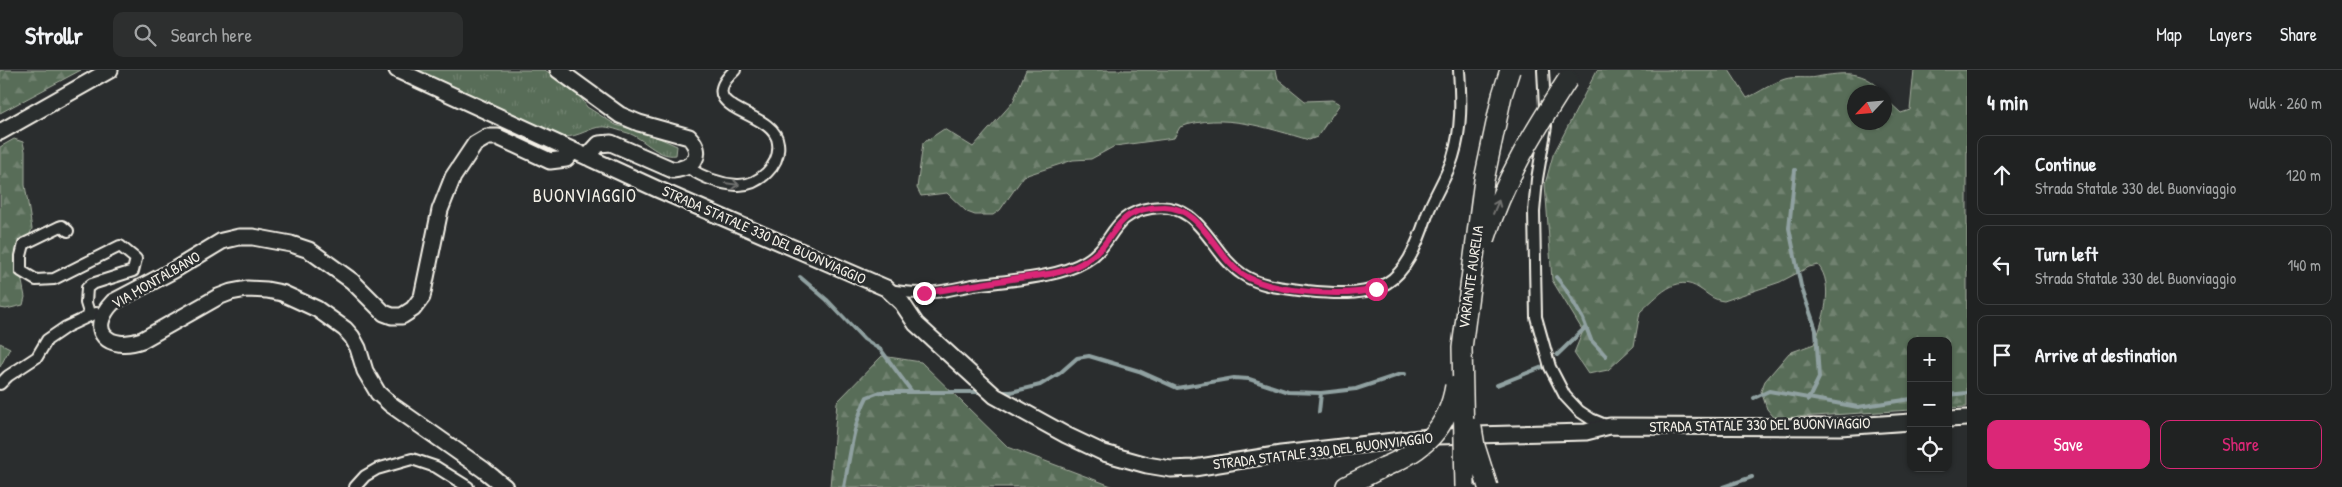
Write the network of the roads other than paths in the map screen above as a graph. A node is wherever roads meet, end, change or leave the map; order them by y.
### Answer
1 (110, 70) edge
2 (397, 70) edge
3 (558, 70) edge
4 (735, 70) edge
5 (1459, 70) edge
6 (1510, 70) edge
7 (1543, 70) edge
8 (1572, 74) edge
9 (0, 132) edge
10 (573, 151) junction
11 (587, 157) junction
12 (687, 167) junction
13 (68, 232) dead end
14 (1470, 287) junction
15 (886, 288) junction
16 (106, 309) junction
17 (90, 316) junction
18 (1462, 348) junction
19 (0, 384) edge
20 (1967, 418) edge
21 (1952, 420) edge
22 (1907, 422) edge
23 (1610, 426) junction
24 (1348, 486) edge
25 (355, 487) edge
26 (468, 487) edge
27 (505, 487) edge
28 (1368, 487) edge
29 (1466, 487) edge
30 (1488, 487) edge

1 - 9 main road
2 - 10 main road, STRADA STATALE 330 DEL BUONVIAGGIO
3 - 12 main road
12 -> 4 street
5 - 15 street, STRADA STATALE 330 DEL BUONVIAGGIO
6 - 14 highway, VARIANTE AURELIA, bridge
7 - 23 street, STRADA STATALE 330 DEL BUONVIAGGIO
14 -> 8 highway, bridge
10 - 11 main road, STRADA STATALE 330 DEL BUONVIAGGIO
10 - 16 main road, VIA MONTALBANO
11 - 12 main road
11 - 15 main road, STRADA STATALE 330 DEL BUONVIAGGIO
13 - 17 street
14 - 18 highway, VARIANTE AURELIA, bridge
15 - 23 main road, STRADA STATALE 330 DEL BUONVIAGGIO, bridge
16 - 17 street
16 - 27 main road, VIA MONTALBANO
17 - 19 street
18 - 24 highway, bridge
18 - 29 highway, VARIANTE AURELIA, bridge
18 - 30 highway, bridge
20 - 21 main road
22 - 23 main road, STRADA STATALE 330 DEL BUONVIAGGIO
24 - 28 highway
25 - 26 street

